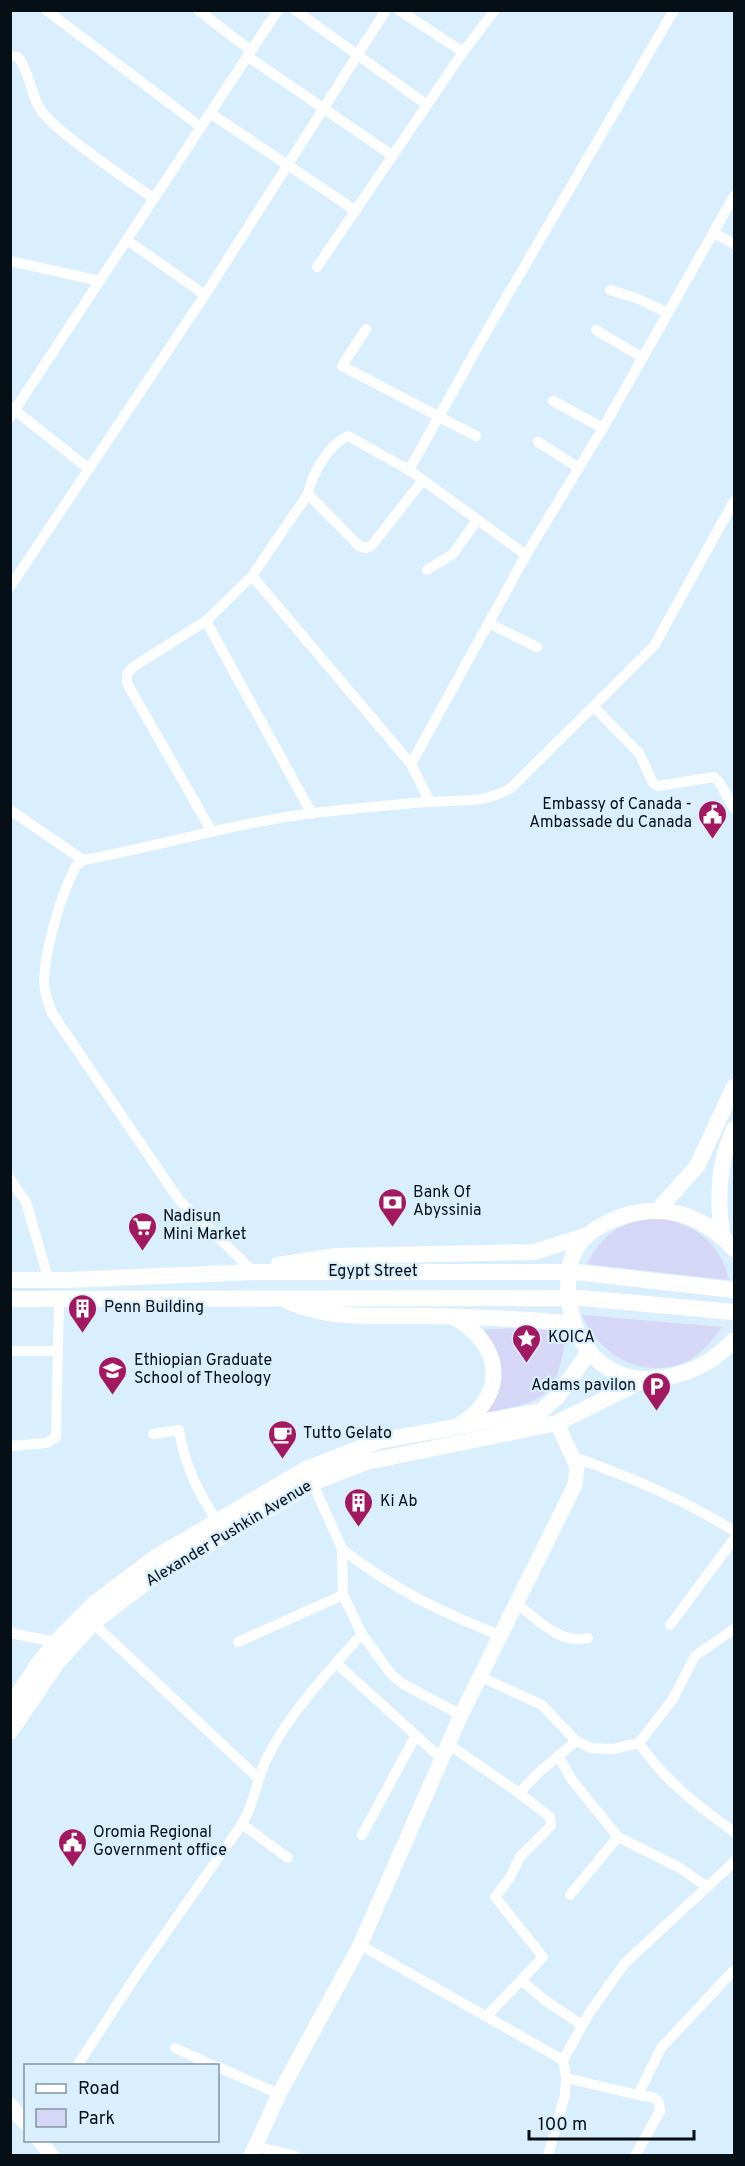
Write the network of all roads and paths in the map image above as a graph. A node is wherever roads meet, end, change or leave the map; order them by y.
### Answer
1 (46, 10) edge
2 (198, 10) edge
3 (278, 10) edge
4 (295, 10) edge
5 (386, 10) edge
6 (399, 10) edge
7 (495, 10) edge
8 (675, 10) edge
9 (463, 52) junction
10 (249, 53) junction
11 (358, 54) junction
12 (10, 55) edge
13 (427, 105) junction
14 (323, 108) junction
15 (210, 113) junction
16 (201, 127) junction
17 (393, 156) junction
18 (287, 163) junction
19 (735, 196) edge
20 (154, 199) junction
21 (356, 211) junction
22 (714, 233) junction
23 (127, 240) junction
24 (735, 244) edge
25 (10, 261) edge
26 (317, 267) dead end
27 (100, 281) junction
28 (610, 290) dead end
29 (206, 295) junction
30 (668, 314) junction
31 (366, 329) dead end
32 (596, 330) dead end
33 (643, 358) junction
34 (553, 401) dead end
35 (12, 411) edge
36 (438, 418) junction
37 (603, 428) junction
38 (476, 436) dead end
39 (538, 442) dead end
40 (579, 468) junction
41 (89, 469) junction
42 (409, 470) junction
43 (423, 480) junction
44 (308, 494) junction
45 (734, 504) edge
46 (477, 520) junction
47 (526, 555) junction
48 (428, 570) dead end
49 (252, 576) junction
50 (10, 587) edge
51 (206, 621) junction
52 (490, 624) junction
53 (537, 647) dead end
54 (593, 706) junction
55 (411, 764) junction
56 (430, 802) junction
57 (735, 808) edge
58 (10, 810) edge
59 (312, 813) junction
60 (212, 832) junction
61 (83, 860) junction
62 (735, 1087) edge
63 (733, 1132) edge
64 (735, 1158) edge
65 (10, 1179) edge
66 (658, 1210) junction
67 (589, 1234) junction
68 (722, 1235) junction
69 (735, 1248) edge
70 (257, 1272) junction
71 (10, 1280) edge
72 (49, 1281) junction
73 (735, 1290) edge
74 (277, 1297) junction
75 (10, 1299) edge
76 (59, 1301) junction
77 (735, 1312) edge
78 (572, 1317) junction
79 (455, 1318) junction
80 (735, 1341) edge
81 (10, 1350) edge
82 (58, 1351) junction
83 (589, 1352) junction
84 (641, 1381) junction
85 (557, 1423) junction
86 (459, 1425) junction
87 (153, 1434) dead end
88 (10, 1446) edge
89 (574, 1457) junction
90 (310, 1475) junction
91 (217, 1521) junction
92 (735, 1531) edge
93 (735, 1539) edge
94 (342, 1549) junction
95 (147, 1573) junction
96 (343, 1595) junction
97 (516, 1603) junction
98 (93, 1623) junction
99 (670, 1625) dead end
100 (735, 1629) edge
101 (10, 1633) edge
102 (362, 1634) junction
103 (499, 1635) junction
104 (588, 1638) dead end
105 (56, 1642) junction
106 (238, 1642) dead end
107 (336, 1663) junction
108 (481, 1677) junction
109 (10, 1707) edge
110 (461, 1715) junction
111 (10, 1732) edge
112 (415, 1737) junction
113 (576, 1741) junction
114 (639, 1743) junction
115 (448, 1744) junction
116 (558, 1756) junction
117 (442, 1759) junction
118 (258, 1779) junction
119 (519, 1793) junction
120 (242, 1824) junction
121 (735, 1832) edge
122 (362, 1835) dead end
123 (618, 1837) junction
124 (288, 1858) dead end
125 (735, 1862) edge
126 (707, 1887) junction
127 (570, 1895) dead end
128 (360, 1946) junction
129 (735, 1970) edge
130 (523, 1982) junction
131 (488, 2015) junction
132 (582, 2025) junction
133 (175, 2048) dead end
134 (563, 2060) junction
135 (78, 2064) edge
136 (211, 2064) edge
137 (219, 2067) edge
138 (566, 2078) junction
139 (279, 2094) junction
140 (638, 2096) junction
141 (10, 2105) edge
142 (24, 2122) edge
143 (41, 2142) edge
144 (253, 2151) edge
145 (52, 2156) edge
146 (295, 2156) edge
147 (548, 2156) edge
148 (635, 2156) edge

1 - 16 street
2 - 10 street
3 - 10 street
4 - 11 street
5 - 11 street
6 - 9 street
7 - 9 street
8 - 36 street
9 - 13 street
10 - 14 street
10 - 15 street
11 - 13 street
11 - 14 street
12 - 20 street
13 - 17 street
14 - 17 street
14 - 18 street
15 - 16 street
15 - 18 street
16 - 20 street
17 - 21 street
18 - 21 street
18 - 29 street
19 - 22 street
20 - 23 street
21 - 26 street
22 - 24 street
22 - 30 street
23 - 27 street
23 - 29 street
25 - 27 street
27 - 35 street
28 - 30 street
29 - 41 street
30 - 33 street
31 - 36 street
32 - 33 street
33 - 37 street
34 - 37 street
35 - 41 street
36 - 38 street
36 - 42 street
37 - 40 street
39 - 40 street
40 - 47 street
41 - 50 street
42 - 43 street
42 - 44 street
43 - 44 street
43 - 46 street
44 - 49 street
45 - 54 street
46 - 47 street
46 - 48 street
47 - 52 street
49 - 51 street
49 - 55 street
51 - 59 street
51 - 60 street
52 - 53 street
52 - 55 street
54 - 56 street
54 - 57 street
55 - 56 street
56 - 59 street
58 - 61 street
59 - 60 street
60 - 61 street
61 - 70 street
62 - 66 main road
63 - 64 main road
63 - 68 main road
65 - 72 street
66 - 67 main road
66 - 68 main road
67 - 70 main road
67 - 78 main road
68 - 69 main road
70 - 72 main road, Egypt Street
70 - 73 main road, Egypt Street
71 - 72 main road, Egypt Street
74 - 76 main road, Egypt Street
74 - 77 main road, Egypt Street
74 - 79 main road
75 - 76 main road, Egypt Street
76 - 82 street
78 - 79 main road
78 - 83 main road
79 - 86 main road
80 - 84 main road
81 - 82 street
82 - 88 street
83 - 84 main road
83 - 86 main road, Alexander Pushkin Avenue
84 - 85 main road, Alexander Pushkin Avenue
85 - 89 street
85 - 90 main road, Alexander Pushkin Avenue
86 - 90 main road, Alexander Pushkin Avenue
87 - 91 street
89 - 92 street
89 - 97 street
90 - 91 main road, Alexander Pushkin Avenue
90 - 94 street
90 - 95 main road, Alexander Pushkin Avenue
91 - 95 main road, Alexander Pushkin Avenue
93 - 99 street
94 - 96 street
94 - 103 street
95 - 98 main road, Alexander Pushkin Avenue
95 - 105 main road, Alexander Pushkin Avenue
96 - 102 street
96 - 106 street
97 - 103 street
97 - 104 street
98 - 111 main road, Alexander Pushkin Avenue
98 - 118 street
100 - 114 street
101 - 105 street
102 - 107 street
102 - 110 street
103 - 108 street
105 - 109 main road, Alexander Pushkin Avenue
107 - 112 street
107 - 118 street
108 - 110 street
108 - 113 street
110 - 115 street
112 - 117 street
112 - 122 street
113 - 114 street
113 - 116 street
114 - 121 street
115 - 117 street
115 - 119 street
116 - 119 street
116 - 123 street
117 - 128 street
118 - 120 street
119 - 130 street
120 - 124 street
120 - 135 street
123 - 126 street
123 - 127 street
125 - 126 street
126 - 132 street
128 - 131 street
128 - 139 street
129 - 140 street
130 - 131 street
130 - 132 street
131 - 134 street
132 - 134 street
133 - 136 street
134 - 138 street
137 - 139 street
138 - 140 street
138 - 147 street
139 - 144 street
140 - 148 street
141 - 142 street
143 - 145 street
144 - 146 street

